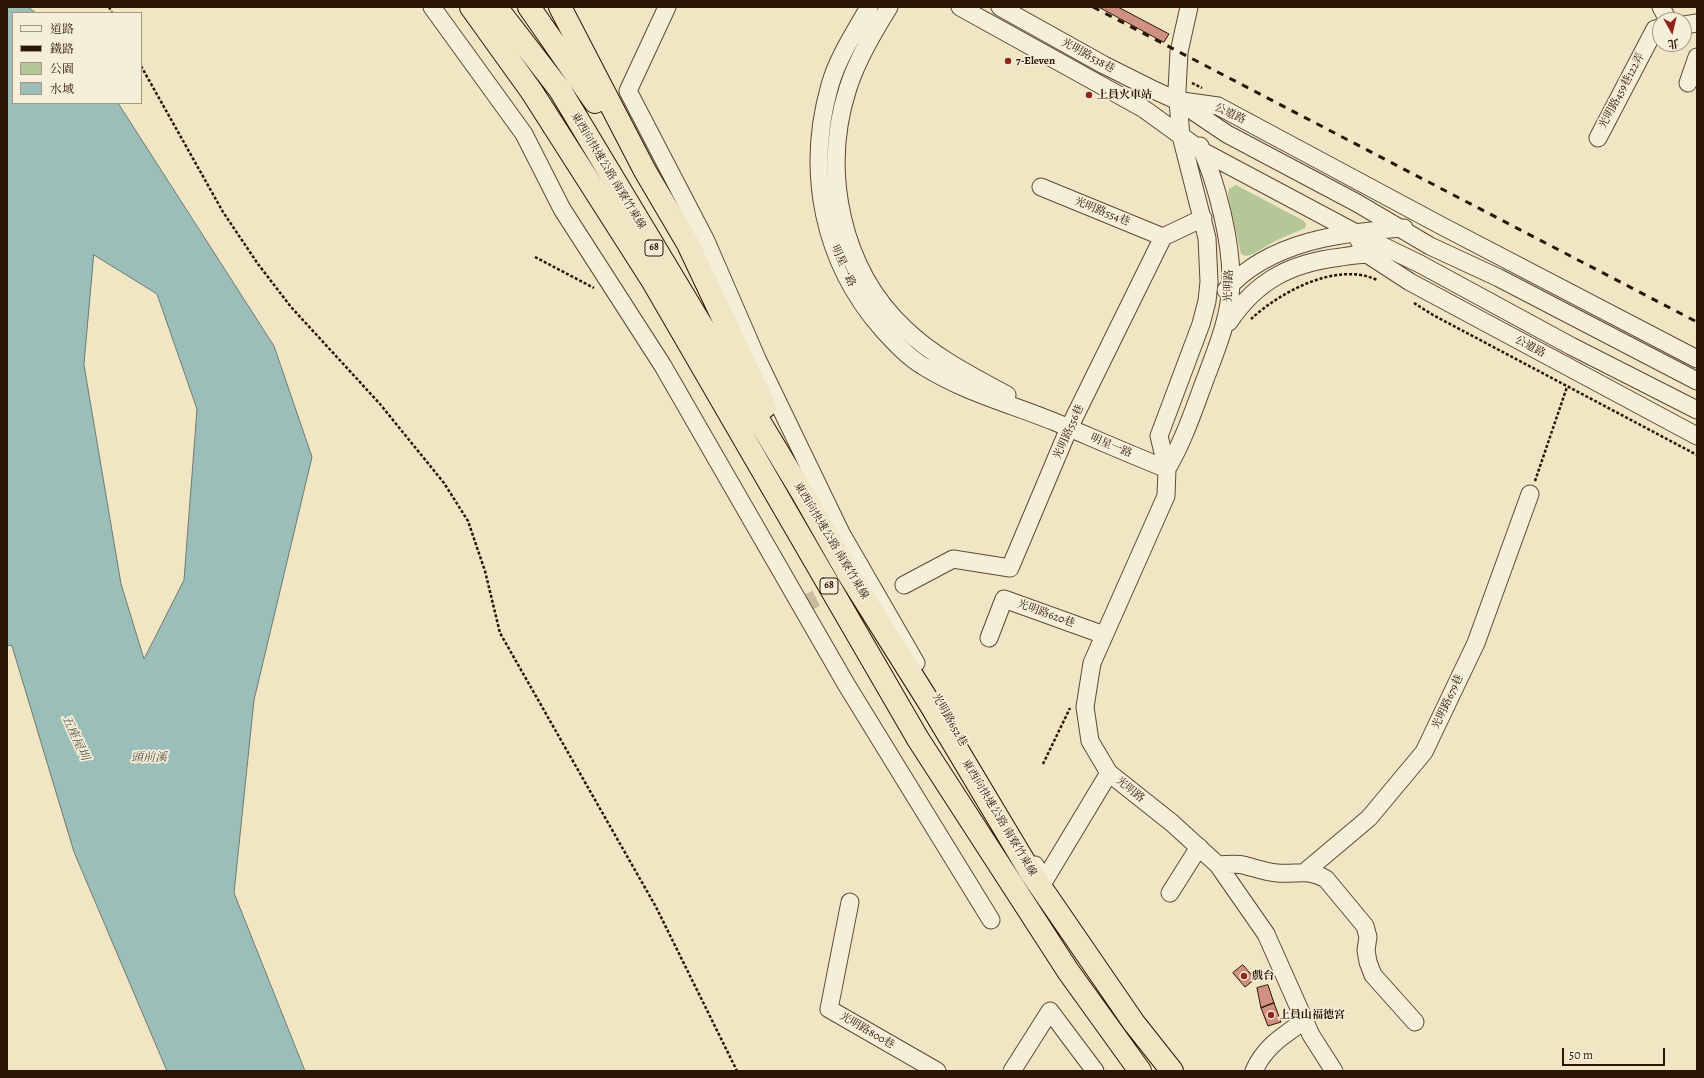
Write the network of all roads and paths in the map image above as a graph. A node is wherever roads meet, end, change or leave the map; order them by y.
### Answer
1 (432, 7) edge
2 (458, 7) edge
3 (471, 7) edge
4 (496, 7) edge
5 (530, 7) edge
6 (560, 7) edge
7 (667, 7) edge
8 (869, 7) edge
9 (888, 7) edge
10 (960, 7) edge
11 (1000, 7) edge
12 (1189, 7) edge
13 (1652, 35) edge
14 (1697, 57) edge
15 (142, 68) edge
16 (1688, 83) dead end
17 (532, 92) junction
18 (1178, 101) junction
19 (1598, 138) dead end
20 (1191, 143) junction
21 (645, 171) junction
22 (1041, 187) dead end
23 (1203, 218) junction
24 (1440, 225) junction
25 (1402, 228) junction
26 (1354, 232) junction
27 (1163, 237) junction
28 (1367, 254) junction
29 (535, 257) dead end
30 (1420, 264) junction
31 (1380, 282) dead end
32 (1231, 284) junction
33 (597, 291) dead end
34 (1409, 300) dead end
35 (1201, 324) junction
36 (1247, 324) dead end
37 (1534, 326) junction
38 (1218, 344) junction
39 (1524, 344) junction
40 (1697, 359) edge
41 (1697, 382) edge
42 (1567, 387) junction
43 (1697, 410) edge
44 (1062, 425) junction
45 (1697, 436) edge
46 (1697, 456) edge
47 (1167, 469) junction
48 (803, 494) junction
49 (1530, 494) joint
50 (904, 585) dead end
51 (1104, 635) junction
52 (989, 638) dead end
53 (1071, 706) dead end
54 (1043, 764) dead end
55 (1109, 773) junction
56 (1199, 848) junction
57 (1218, 865) junction
58 (1306, 871) junction
59 (1170, 893) dead end
60 (850, 902) dead end
61 (991, 920) dead end
62 (1304, 1021) junction
63 (1415, 1022) dead end
64 (737, 1071) edge
65 (937, 1071) edge
66 (1012, 1071) edge
67 (1095, 1071) edge
68 (1140, 1071) edge
69 (1172, 1071) edge
70 (1254, 1071) edge
71 (1334, 1071) edge

1 - 61 street
2 - 17 highway
3 - 17 highway, 東西向快速公路 南寮竹東線 / 68
4 - 48 highway, 東西向快速公路 南寮竹東線 / 68
5 - 21 highway
6 - 21 highway
7 - 55 street, 光明路652巷
8 - 44 street, 明星一路
9 - 44 street, 明星一路
10 - 20 street, 光明路538巷
11 - 18 street, 光明路538巷
12 - 18 street, 光明路
13 - 19 street, 光明路459巷122弄
14 - 16 street
15 - 64 path
17 - 68 highway, 東西向快速公路 南寮竹東線 / 68
18 - 20 street, 光明路
18 - 20 street, 光明路
18 - 24 street, 公道路
18 - 25 street, 公道路
20 - 23 street, 光明路
20 - 26 street, 公道路
20 - 32 street, 光明路
21 - 48 highway
22 - 27 street, 光明路554巷
23 - 27 street
23 - 35 street, 光明路
24 - 25 street
24 - 40 street, 公道路
25 - 26 street
25 - 41 street, 公道路
26 - 28 street, 公道路
26 - 30 street, 公道路
26 - 32 street
27 - 44 street, 光明路556巷
28 - 30 street, 公道路
28 - 38 street, 公道路
28 - 39 street, 公道路
29 - 33 path
30 - 37 street, 公道路
31 - 36 path
32 - 35 street
32 - 38 street, 光明路
34 - 42 path
35 - 47 street, 光明路
37 - 39 street
37 - 43 street, 公道路
38 - 47 street, 光明路
39 - 45 street, 公道路
42 - 46 path
42 - 49 path
44 - 47 street, 明星一路
44 - 50 street, 光明路556巷
47 - 51 street, 光明路
48 - 69 highway, 東西向快速公路 南寮竹東線 / 68
49 - 58 street, 光明路679巷
51 - 52 street, 光明路620巷
51 - 55 street, 光明路
53 - 54 path
55 - 56 street, 光明路
56 - 57 street, 光明路
56 - 59 street
57 - 58 street
57 - 62 street, 光明路
58 - 63 street
60 - 65 street, 光明路800巷
62 - 70 street
62 - 71 street, 光明路
66 - 67 street

